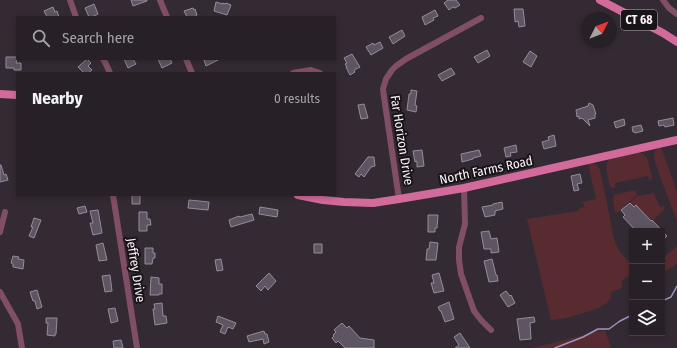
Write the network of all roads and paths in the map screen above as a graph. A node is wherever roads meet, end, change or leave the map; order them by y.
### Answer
1 (70, 0) edge
2 (160, 0) edge
3 (600, 0) edge
4 (663, 0) edge
5 (677, 14) edge
6 (76, 16) edge
7 (167, 16) edge
8 (481, 18) dead end
9 (677, 42) edge
10 (104, 60) edge
11 (186, 60) edge
12 (110, 72) edge
13 (192, 72) edge
14 (299, 72) edge
15 (317, 72) edge
16 (0, 94) edge
17 (16, 95) edge
18 (677, 140) edge
19 (464, 188) junction
20 (113, 196) edge
21 (303, 196) edge
22 (399, 199) junction
23 (5, 212) dead end
24 (0, 232) edge
25 (0, 292) edge
26 (491, 330) dead end
27 (22, 348) edge
28 (137, 348) edge

1 - 6 street
2 - 7 street
3 - 9 main road, CT 68
4 - 5 street
8 - 22 street, Far Horizon Drive
10 - 12 street
11 - 13 street
14 - 15 street
16 - 17 main road
18 - 19 main road, North Farms Road
19 - 22 main road, North Farms Road
19 - 26 street
20 - 28 street, Jeffrey Drive
21 - 22 main road, North Farms Road
23 - 24 street
25 - 27 street

